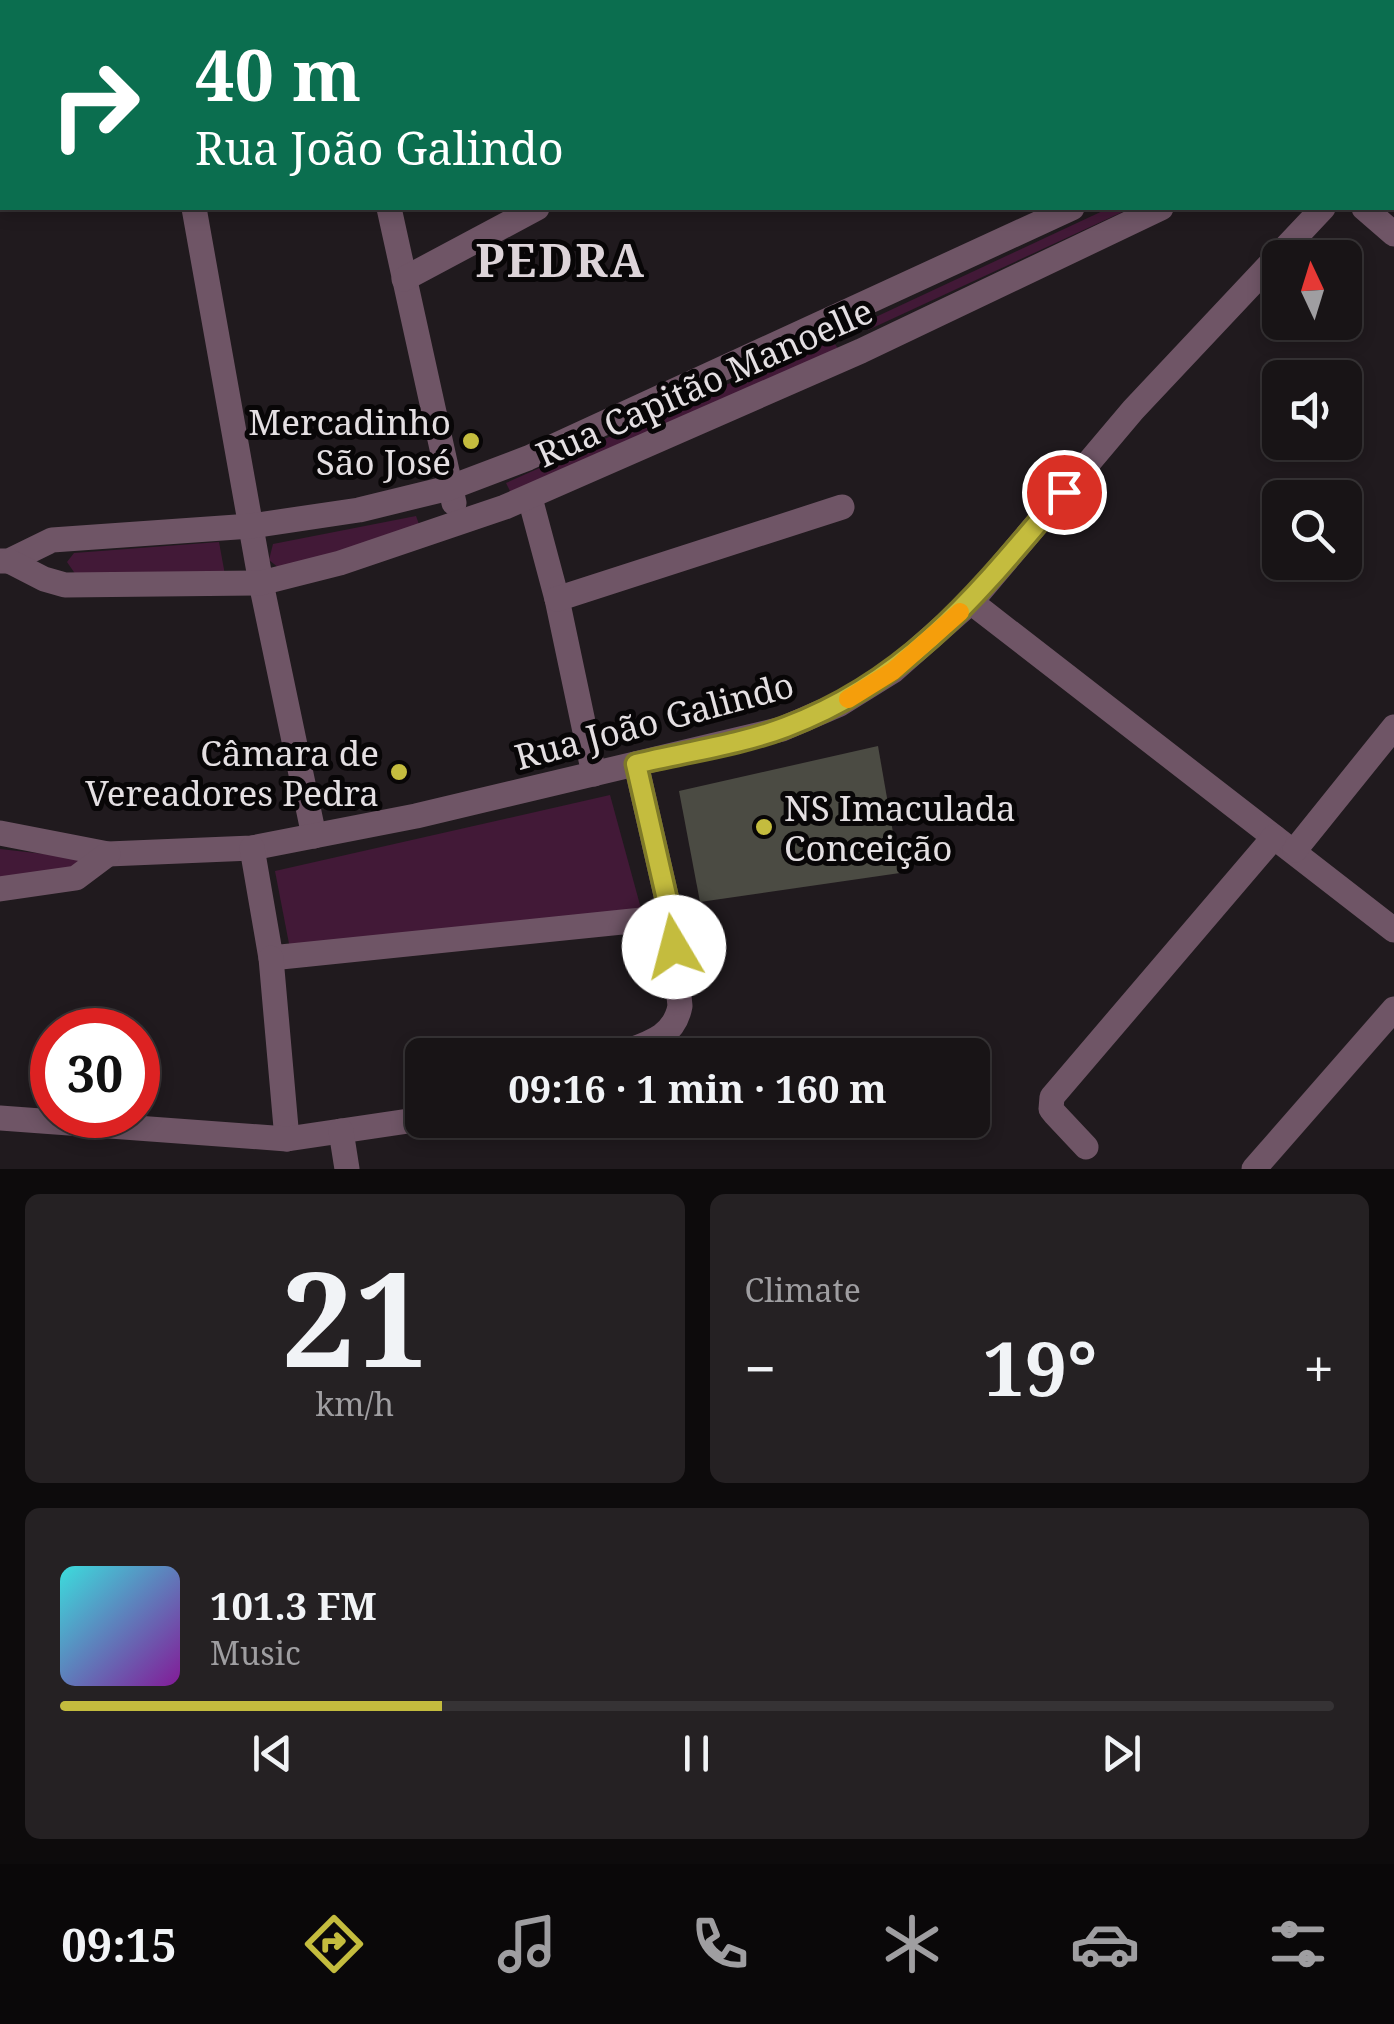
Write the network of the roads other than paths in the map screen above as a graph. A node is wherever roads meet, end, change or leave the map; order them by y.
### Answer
1 (194, 210) edge
2 (389, 210) edge
3 (533, 210) edge
4 (1068, 210) edge
5 (1156, 210) edge
6 (1366, 210) edge
7 (1318, 212) edge
8 (1394, 234) edge
9 (404, 279) junction
10 (842, 314) junction
11 (861, 350) junction
12 (450, 488) junction
13 (530, 498) junction
14 (842, 507) dead end
15 (459, 522) junction
16 (251, 526) junction
17 (4, 561) edge
18 (261, 582) junction
19 (557, 599) junction
20 (971, 602) junction
21 (1394, 728) edge
22 (636, 764) junction
23 (594, 774) junction
24 (0, 834) edge
25 (314, 836) junction
26 (1284, 843) junction
27 (252, 848) junction
28 (108, 854) junction
29 (0, 889) edge
30 (671, 917) junction
31 (1394, 930) edge
32 (271, 958) junction
33 (1394, 1009) edge
34 (661, 1038) edge
35 (0, 1118) edge
36 (405, 1121) edge
37 (341, 1130) junction
38 (286, 1138) junction
39 (1086, 1147) dead end
40 (347, 1169) edge
41 (1254, 1169) edge

1 - 16 street
2 - 9 street
3 - 9 street
4 - 10 street, Rua Capitão Manoelle
5 - 11 street, Rua Capitão Manoelle
6 - 8 street
7 - 20 street, Rua João Galindo
9 - 12 street
10 - 11 street
10 - 12 street, Rua Capitão Manoelle
11 - 13 street, Rua Capitão Manoelle
12 - 15 street
12 - 16 street, Rua Capitão Manoelle
13 - 15 street, Rua Capitão Manoelle
13 - 19 street
14 - 19 street
15 - 18 street, Rua Capitão Manoelle
16 - 17 street, Rua Capitão Manoelle
16 - 18 street
17 - 18 street, Rua Capitão Manoelle
18 - 25 street
19 - 23 street
20 - 22 street, Rua João Galindo
20 - 26 street
21 - 26 street
22 - 23 street, Rua João Galindo
22 - 30 street
23 - 25 street, Rua João Galindo
24 - 28 street, Rua João Galindo
25 - 27 street, Rua João Galindo
26 - 31 street
26 - 39 street
27 - 28 street, Rua João Galindo
27 - 32 street
28 - 29 street
30 - 32 street
30 - 34 street
32 - 38 street
33 - 41 street
35 - 38 street
36 - 37 street
37 - 38 street
37 - 40 street

